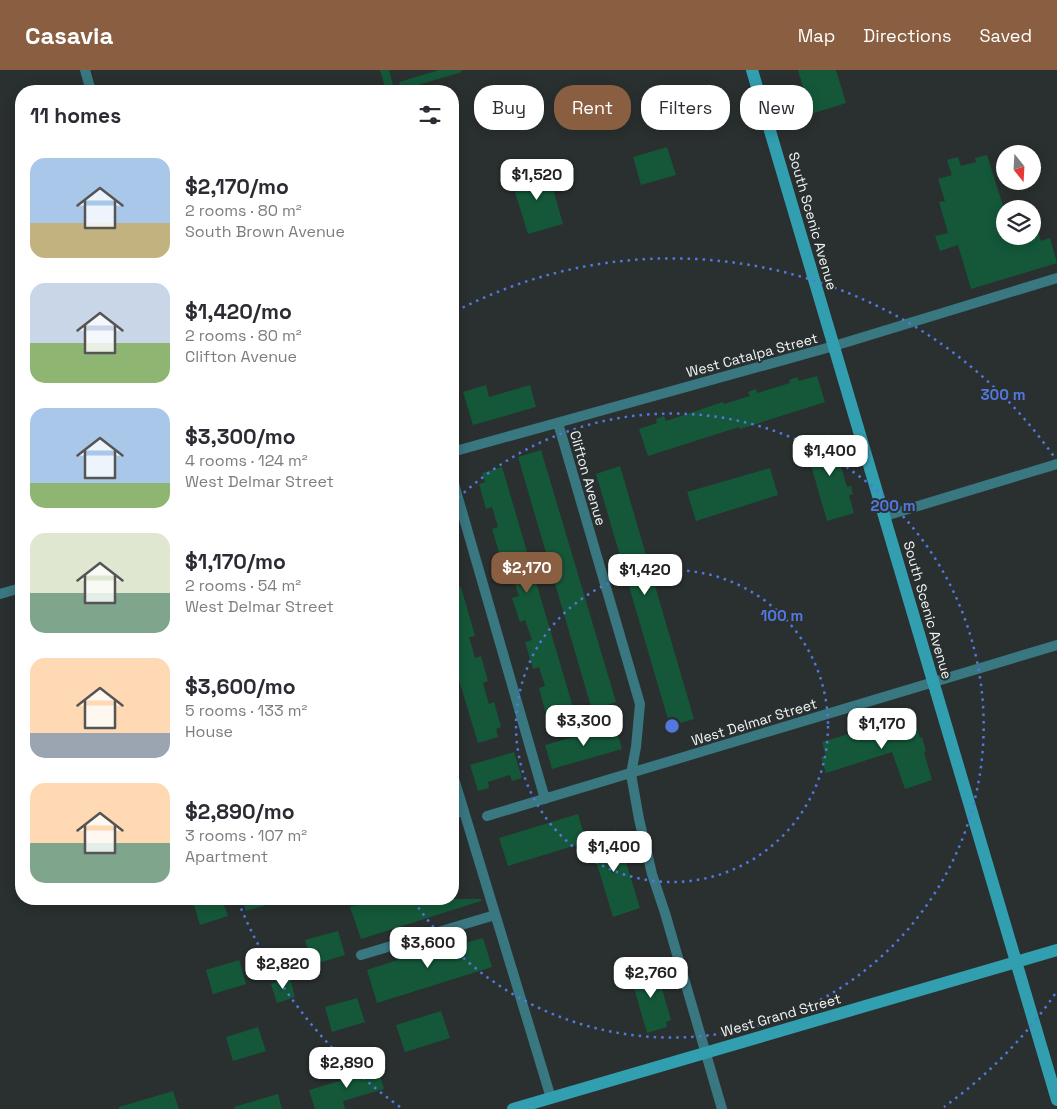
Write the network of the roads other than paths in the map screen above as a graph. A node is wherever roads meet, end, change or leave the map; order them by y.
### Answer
1 (85, 70) edge
2 (752, 70) edge
3 (89, 85) edge
4 (1057, 278) edge
5 (834, 346) junction
6 (558, 423) junction
7 (459, 450) edge
8 (1057, 464) edge
9 (459, 501) edge
10 (885, 516) junction
11 (15, 590) edge
12 (0, 594) edge
13 (1057, 645) edge
14 (934, 683) junction
15 (630, 774) junction
16 (459, 795) edge
17 (546, 799) junction
18 (464, 811) junction
19 (459, 812) edge
20 (487, 816) dead end
21 (496, 915) junction
22 (1057, 950) edge
23 (361, 955) dead end
24 (1016, 963) junction
25 (705, 1052) junction
26 (551, 1098) junction
27 (1057, 1100) edge
28 (513, 1109) edge
29 (722, 1109) edge

1 - 3 street
2 - 5 main road, South Scenic Avenue
4 - 5 street, West Catalpa Street
5 - 6 street, West Catalpa Street
5 - 10 main road, South Scenic Avenue
6 - 7 street, West Catalpa Street
6 - 15 street, Clifton Avenue
8 - 10 street
9 - 17 street
10 - 14 main road, South Scenic Avenue
11 - 12 street
13 - 14 street, West Delmar Street
14 - 15 street, West Delmar Street
14 - 24 main road, South Scenic Avenue
15 - 17 street, West Delmar Street
15 - 25 street
16 - 18 street
17 - 20 street, West Delmar Street
18 - 19 street
18 - 21 street
21 - 23 street
21 - 26 street
22 - 24 main road, West Grand Street
24 - 25 main road, West Grand Street
24 - 27 main road, South Scenic Avenue
25 - 26 main road, West Grand Street
25 - 29 street
26 - 28 main road, West Grand Street

